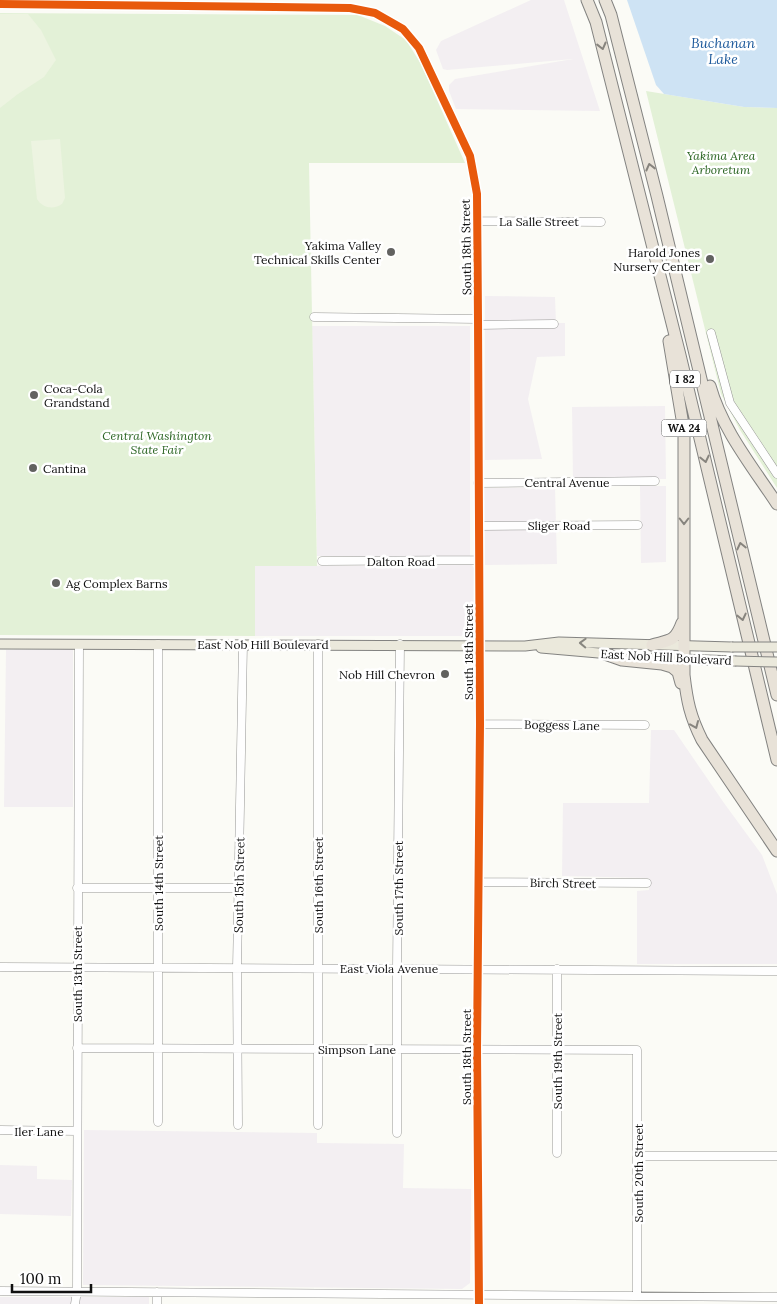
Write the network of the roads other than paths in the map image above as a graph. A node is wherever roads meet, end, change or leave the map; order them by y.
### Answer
1 (587, 0) edge
2 (605, 0) edge
3 (4, 3) edge
4 (80, 3) edge
5 (154, 3) edge
6 (657, 196) junction
7 (645, 214) junction
8 (478, 221) junction
9 (600, 222) dead end
10 (314, 318) dead end
11 (478, 322) junction
12 (554, 324) dead end
13 (711, 333) dead end
14 (777, 474) edge
15 (655, 481) dead end
16 (478, 482) junction
17 (777, 504) edge
18 (638, 525) dead end
19 (479, 526) junction
20 (479, 560) junction
21 (322, 561) dead end
22 (685, 617) junction
23 (0, 644) edge
24 (79, 644) junction
25 (158, 644) junction
26 (243, 644) junction
27 (318, 644) junction
28 (400, 644) junction
29 (479, 645) junction
30 (652, 645) junction
31 (525, 646) junction
32 (684, 646) junction
33 (777, 647) edge
34 (605, 654) junction
35 (684, 660) junction
36 (777, 662) edge
37 (777, 695) edge
38 (688, 706) junction
39 (480, 724) junction
40 (645, 726) dead end
41 (777, 760) edge
42 (777, 850) edge
43 (479, 882) junction
44 (647, 883) dead end
45 (77, 888) junction
46 (158, 888) junction
47 (238, 888) junction
48 (0, 967) edge
49 (77, 967) junction
50 (158, 968) junction
51 (237, 968) junction
52 (318, 968) junction
53 (397, 968) junction
54 (478, 969) junction
55 (557, 969) junction
56 (777, 971) edge
57 (77, 1048) junction
58 (158, 1048) junction
59 (238, 1048) junction
60 (397, 1048) junction
61 (318, 1049) junction
62 (477, 1049) junction
63 (557, 1049) junction
64 (637, 1050) joint
65 (158, 1122) dead end
66 (318, 1125) dead end
67 (238, 1126) dead end
68 (0, 1130) edge
69 (77, 1131) junction
70 (398, 1132) dead end
71 (557, 1153) dead end
72 (644, 1156) dead end
73 (777, 1156) edge
74 (0, 1291) edge
75 (77, 1291) junction
76 (157, 1292) junction
77 (388, 1294) junction
78 (479, 1295) junction
79 (637, 1296) junction
80 (777, 1297) edge
81 (587, 1300) edge
82 (75, 1304) edge
83 (157, 1304) edge
84 (387, 1304) edge
85 (479, 1304) edge

1 -> 7 highway, I 82
6 -> 2 highway, I 82
3 - 4 street, South 18th Street
4 - 5 street, South 18th Street
5 - 8 street, South 18th Street
6 - 17 highway, WA 24
37 -> 6 highway, I 82
7 -> 22 highway, WA 24
7 -> 41 highway, I 82
8 - 9 street, La Salle Street
8 - 11 street, South 18th Street
10 - 11 street
11 - 12 street
11 - 16 street, South 18th Street
13 - 14 street
15 - 16 street, Central Avenue
16 - 19 street, South 18th Street
18 - 19 street, Sliger Road
19 - 20 street, South 18th Street
20 - 21 street, Dalton Road
20 - 29 street, South 18th Street
22 - 30 highway
22 - 32 highway, WA 24
23 - 24 main road, East Nob Hill Boulevard
24 - 25 main road, East Nob Hill Boulevard
24 - 45 street, South 13th Street
25 - 26 main road, East Nob Hill Boulevard
25 - 46 street, South 14th Street
26 - 27 main road, East Nob Hill Boulevard
26 - 47 street, South 15th Street
27 - 28 main road, East Nob Hill Boulevard
27 - 52 street, South 16th Street
28 - 29 main road, East Nob Hill Boulevard
28 - 53 street, South 17th Street
29 - 31 main road, East Nob Hill Boulevard
29 - 39 street, South 18th Street
30 -> 31 main road, East Nob Hill Boulevard
30 - 32 main road, East Nob Hill Boulevard
31 - 34 main road, East Nob Hill Boulevard
32 - 33 main road, East Nob Hill Boulevard, bridge
32 - 35 highway, WA 24
34 - 35 main road, East Nob Hill Boulevard
34 - 38 highway
35 - 36 main road, East Nob Hill Boulevard, bridge
35 - 38 highway, WA 24
38 -> 42 highway, WA 24
39 - 40 street, Boggess Lane
39 - 43 street, South 18th Street
43 - 44 street, Birch Street
43 - 54 street, South 18th Street
45 - 46 street
45 - 49 street, South 13th Street
46 - 47 street
46 - 50 street, South 14th Street
47 - 51 street, South 15th Street
48 - 49 street, East Viola Avenue
49 - 50 street, East Viola Avenue
49 - 57 street, South 13th Street
50 - 51 street, East Viola Avenue
50 - 58 street, South 14th Street
51 - 52 street, East Viola Avenue
51 - 59 street, South 15th Street
52 - 53 street, East Viola Avenue
52 - 61 street, South 16th Street
53 - 54 street, East Viola Avenue
53 - 60 street, South 17th Street
54 - 55 street, East Viola Avenue
54 - 62 street, South 18th Street
55 - 56 street, East Viola Avenue
55 - 63 street, South 19th Street
57 - 58 street, Simpson Lane
57 - 69 street, South 13th Street
58 - 59 street, Simpson Lane
58 - 65 street, South 14th Street
59 - 61 street, Simpson Lane
59 - 67 street, South 15th Street
60 - 61 street, Simpson Lane
60 - 62 street, Simpson Lane
60 - 70 street, South 17th Street
61 - 66 street, South 16th Street
62 - 63 street, Simpson Lane
62 - 78 street, South 18th Street
63 - 64 street, Simpson Lane
63 - 71 street, South 19th Street
64 - 79 street, South 20th Street
68 - 69 street, Iler Lane
69 - 75 street, South 13th Street
72 - 73 street
74 - 75 street
75 - 76 street
75 - 82 street, South 13th Street
76 - 77 street
76 - 83 street
77 - 78 street
77 - 84 street
78 - 81 street
78 - 85 street, South 18th Street
79 - 80 street
79 - 81 street

